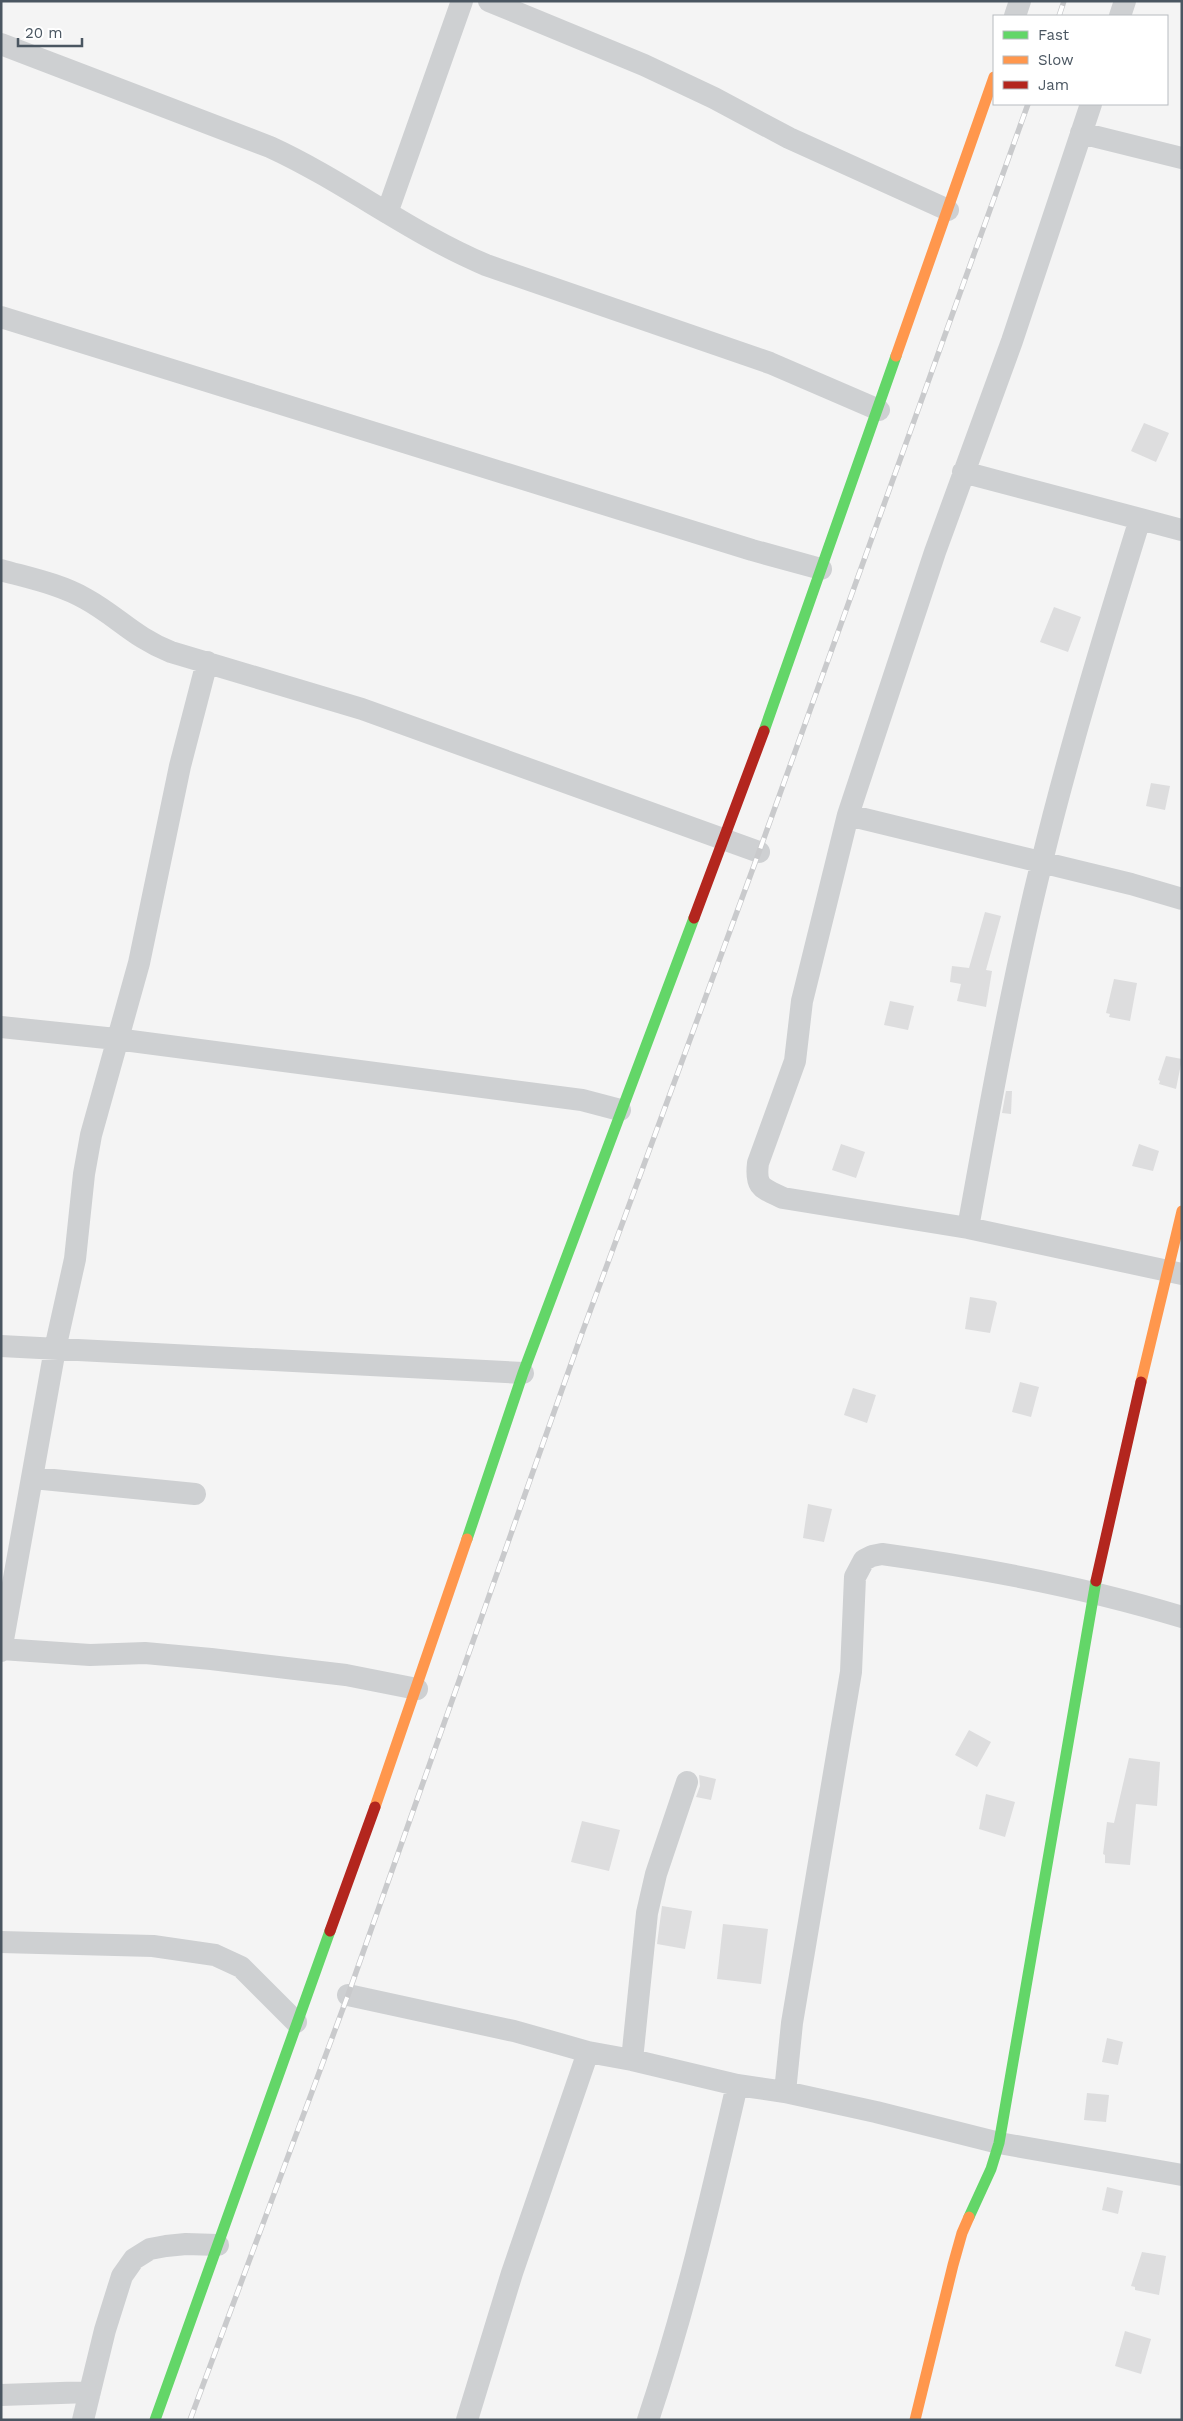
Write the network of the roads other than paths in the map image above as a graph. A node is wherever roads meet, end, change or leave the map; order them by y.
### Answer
1 (462, 1) edge
2 (489, 1) edge
3 (1020, 1) edge
4 (1125, 1) edge
5 (1015, 15) edge
6 (1120, 15) edge
7 (1, 44) edge
8 (993, 80) edge
9 (1091, 105) edge
10 (1081, 134) junction
11 (1182, 158) edge
12 (948, 210) junction
13 (387, 213) junction
14 (1, 317) edge
15 (879, 410) junction
16 (963, 472) junction
17 (1140, 519) junction
18 (1182, 530) edge
19 (821, 569) junction
20 (1, 570) edge
21 (206, 662) junction
22 (848, 815) junction
23 (723, 841) junction
24 (759, 852) dead end
25 (1041, 864) junction
26 (1182, 899) edge
27 (1, 1027) edge
28 (116, 1039) junction
29 (620, 1110) junction
30 (1182, 1211) edge
31 (968, 1228) junction
32 (1174, 1272) edge
33 (1, 1346) edge
34 (55, 1349) junction
35 (523, 1374) junction
36 (33, 1478) junction
37 (195, 1494) dead end
38 (1094, 1592) junction
39 (1182, 1617) edge
40 (1, 1650) edge
41 (417, 1688) junction
42 (687, 1782) dead end
43 (1, 1942) edge
44 (348, 1995) dead end
45 (296, 2022) junction
46 (588, 2052) junction
47 (632, 2060) junction
48 (737, 2085) junction
49 (785, 2092) junction
50 (999, 2143) junction
51 (1182, 2175) edge
52 (218, 2245) junction
53 (90, 2392) junction
54 (1, 2395) edge
55 (83, 2420) edge
56 (154, 2420) edge
57 (467, 2420) edge
58 (648, 2420) edge
59 (915, 2420) edge

1 - 13 street
2 - 12 street
3 - 5 street
4 - 6 street
7 - 13 street
8 - 12 street
9 - 10 street
10 - 11 street
10 - 16 street
12 - 15 street
13 - 15 street
14 - 19 street
15 - 19 street
16 - 17 street
16 - 22 street
17 - 18 street
17 - 25 street
19 - 23 street
20 - 21 street
21 - 23 street
21 - 28 street
22 - 25 street
22 - 31 street
23 - 24 street
23 - 29 street
25 - 26 street
25 - 31 street
27 - 28 street
28 - 29 street
28 - 34 street
29 - 35 street
30 - 32 street
31 - 32 street
32 - 38 street
33 - 34 street
34 - 35 street
34 - 36 street
35 - 41 street
36 - 37 street
36 - 40 street
38 - 39 street
38 - 49 street
38 - 50 street
40 - 41 street
41 - 45 street
42 - 47 street
43 - 45 street
44 - 46 street
45 - 52 street
46 - 47 street
46 - 57 street
47 - 48 street
48 - 49 street
48 - 58 street
49 - 50 street
50 - 51 street
50 - 59 street
52 - 53 street
52 - 56 street
53 - 54 street
53 - 55 street

